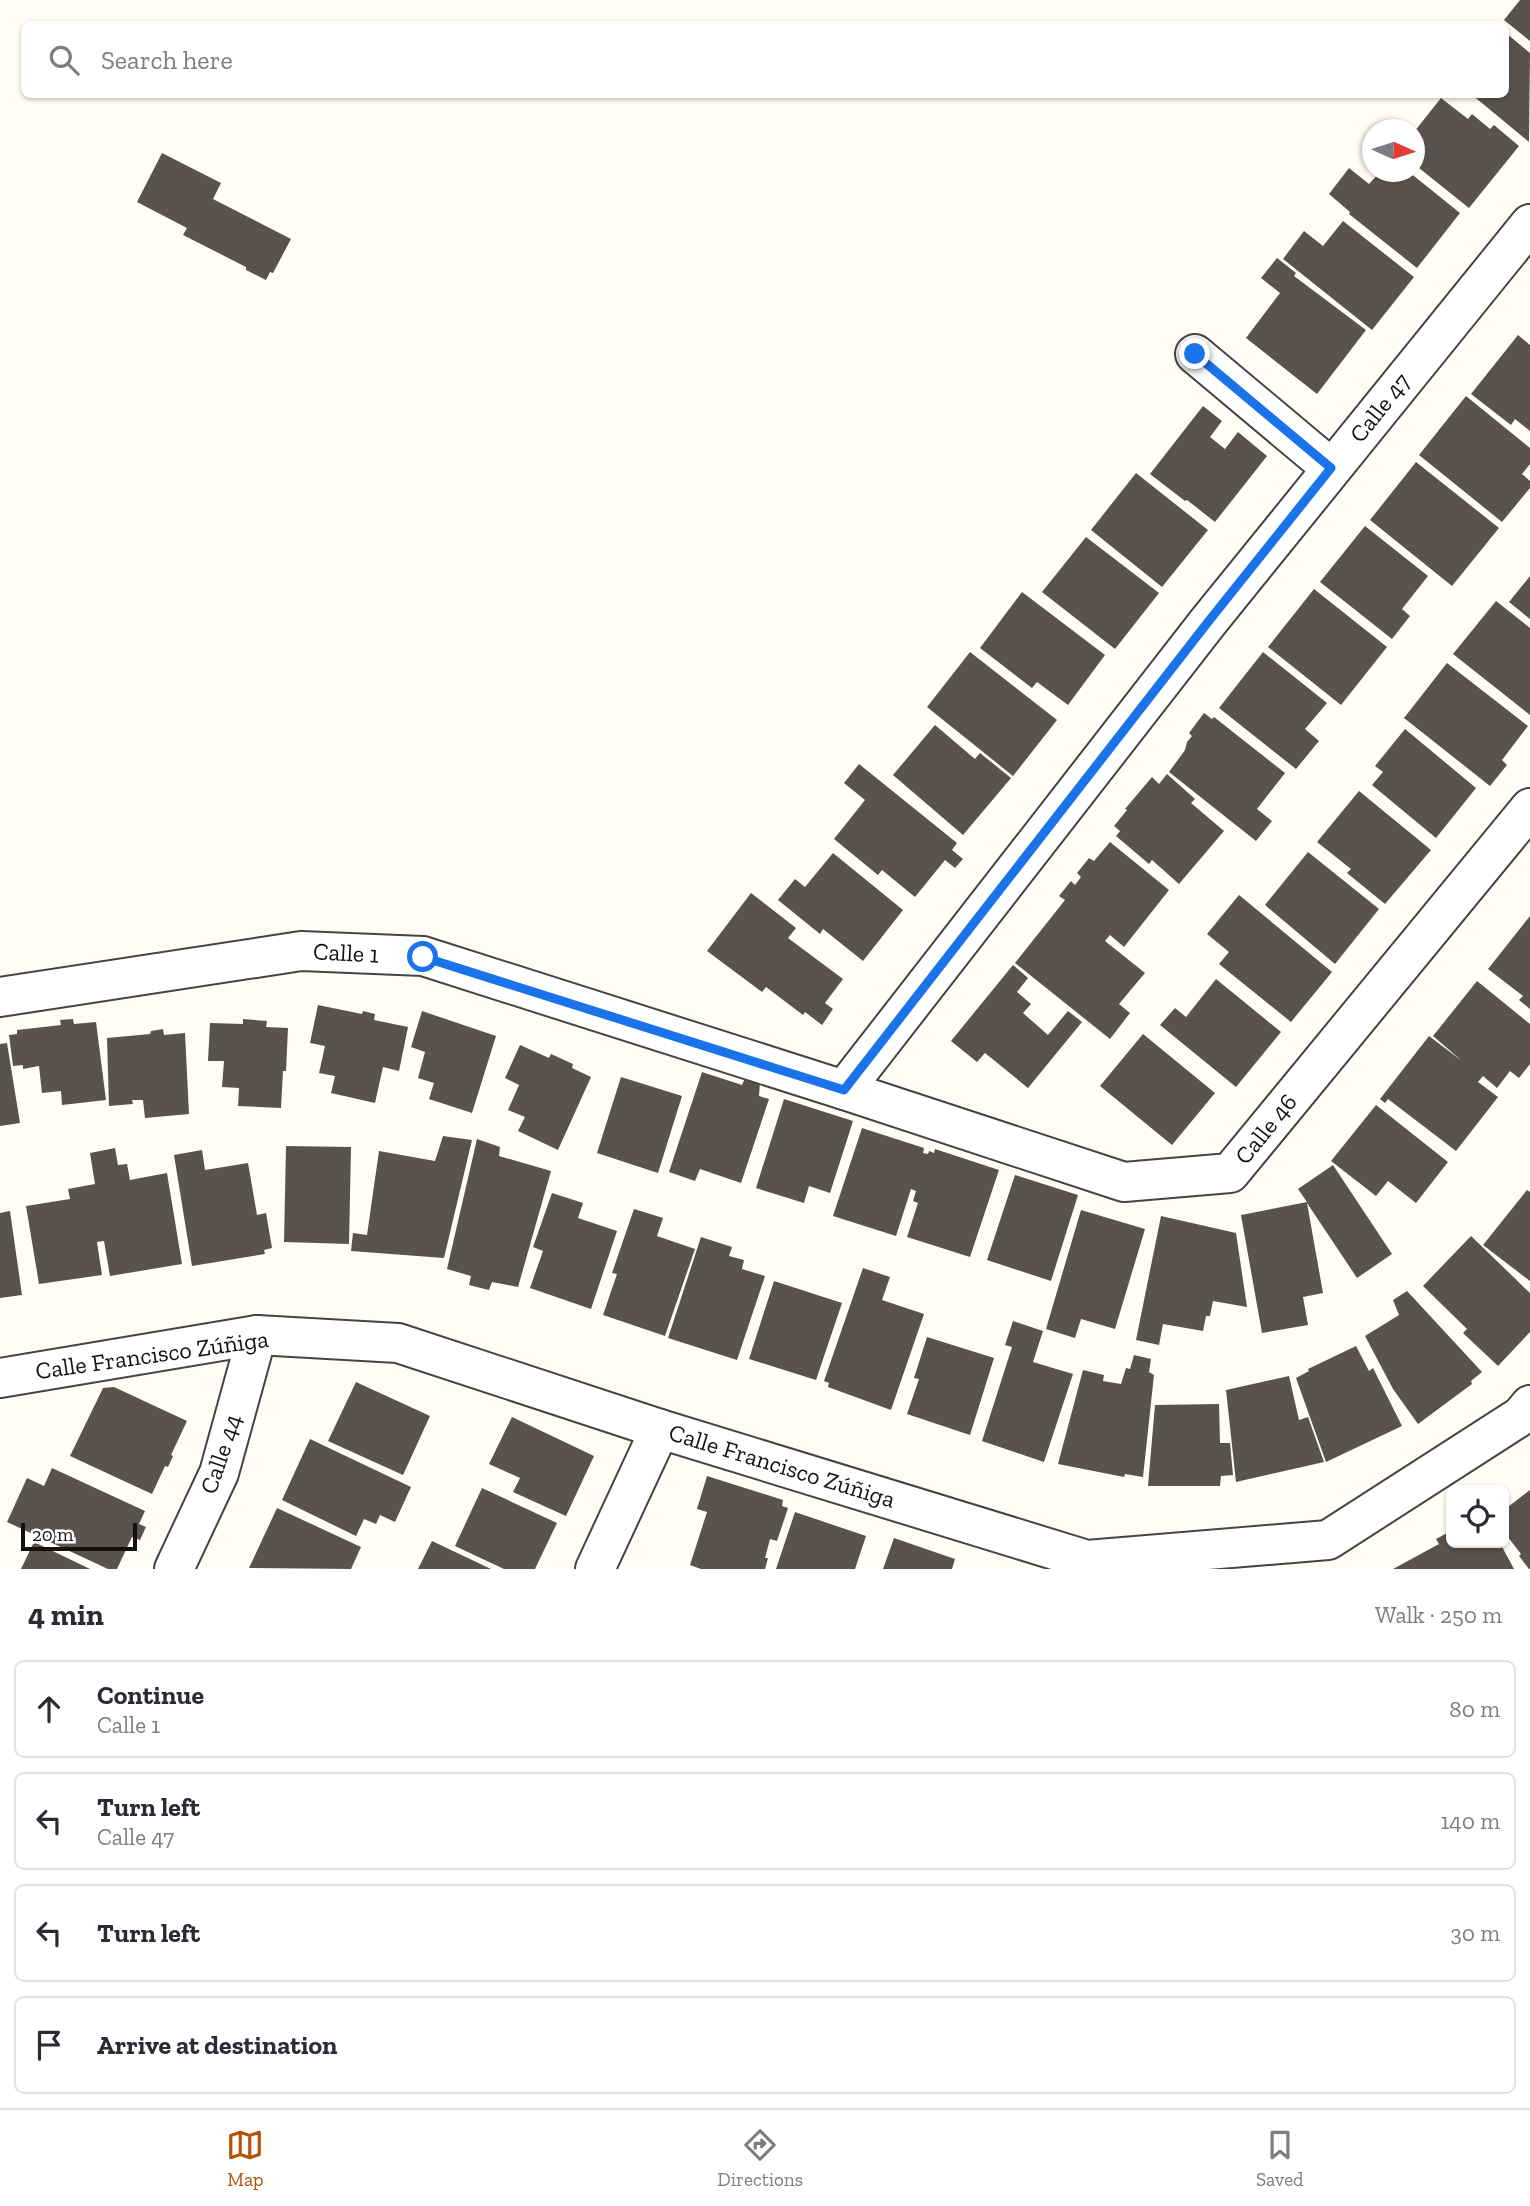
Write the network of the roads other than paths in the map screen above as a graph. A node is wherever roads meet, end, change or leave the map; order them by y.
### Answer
1 (1530, 224) edge
2 (1195, 354) dead end
3 (1331, 468) junction
4 (1530, 808) edge
5 (0, 997) edge
6 (844, 1090) junction
7 (257, 1335) junction
8 (0, 1378) edge
9 (1530, 1405) edge
10 (660, 1429) junction
11 (174, 1569) edge
12 (595, 1569) edge

1 - 3 street, Calle 47
2 - 3 street
3 - 6 street, Calle 47
4 - 6 street, Calle 46
5 - 6 street, Calle 1
7 - 8 street, Calle Francisco Zúñiga
7 - 10 street, Calle Francisco Zúñiga
7 - 11 street, Calle 44
9 - 10 street, Calle Francisco Zúñiga
10 - 12 street

